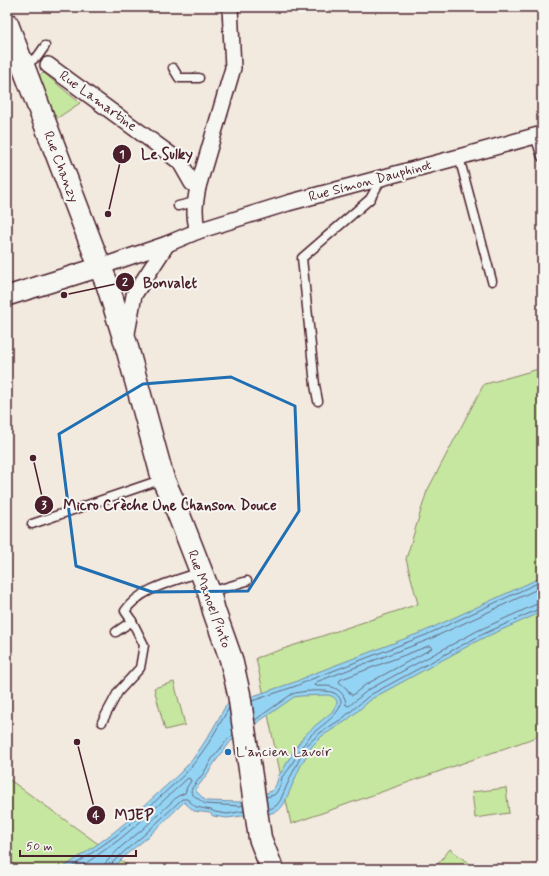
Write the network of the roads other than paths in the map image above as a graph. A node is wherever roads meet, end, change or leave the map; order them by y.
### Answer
1 (230, 7) edge
2 (7, 24) edge
3 (45, 46) dead end
4 (48, 65) dead end
5 (23, 66) junction
6 (173, 68) dead end
7 (199, 78) dead end
8 (538, 135) edge
9 (459, 157) junction
10 (542, 157) edge
11 (382, 178) junction
12 (196, 194) junction
13 (178, 206) dead end
14 (198, 231) junction
15 (167, 244) junction
16 (100, 267) junction
17 (492, 281) dead end
18 (7, 296) edge
19 (126, 344) junction
20 (318, 401) dead end
21 (163, 479) junction
22 (32, 524) dead end
23 (200, 572) junction
24 (247, 581) dead end
25 (209, 592) junction
26 (132, 621) junction
27 (116, 632) dead end
28 (102, 722) dead end
29 (272, 869) edge

1 - 12 street
2 - 5 main road, Rue Chanzy
3 - 5 lane
4 - 12 street, Rue Lamartine
5 - 16 main road, Rue Chanzy
6 - 7 lane
8 - 9 street, Rue Simon Dauphinot
8 - 10 lane
9 - 11 street, Rue Simon Dauphinot
9 - 17 lane
11 - 14 street, Rue Simon Dauphinot
11 - 20 lane
12 - 13 lane
12 - 14 street
14 - 15 street, Rue Simon Dauphinot
15 - 16 street, Rue Simon Dauphinot
15 - 19 street
16 - 18 street
16 - 19 main road, Rue Manoel Pinto
19 - 21 main road, Rue Manoel Pinto
21 - 22 lane
21 - 23 main road, Rue Manoel Pinto
23 - 25 main road, Rue Manoel Pinto
23 - 26 lane
24 - 25 lane
25 - 29 main road, Rue Manoel Pinto
26 - 27 lane
26 - 28 lane

